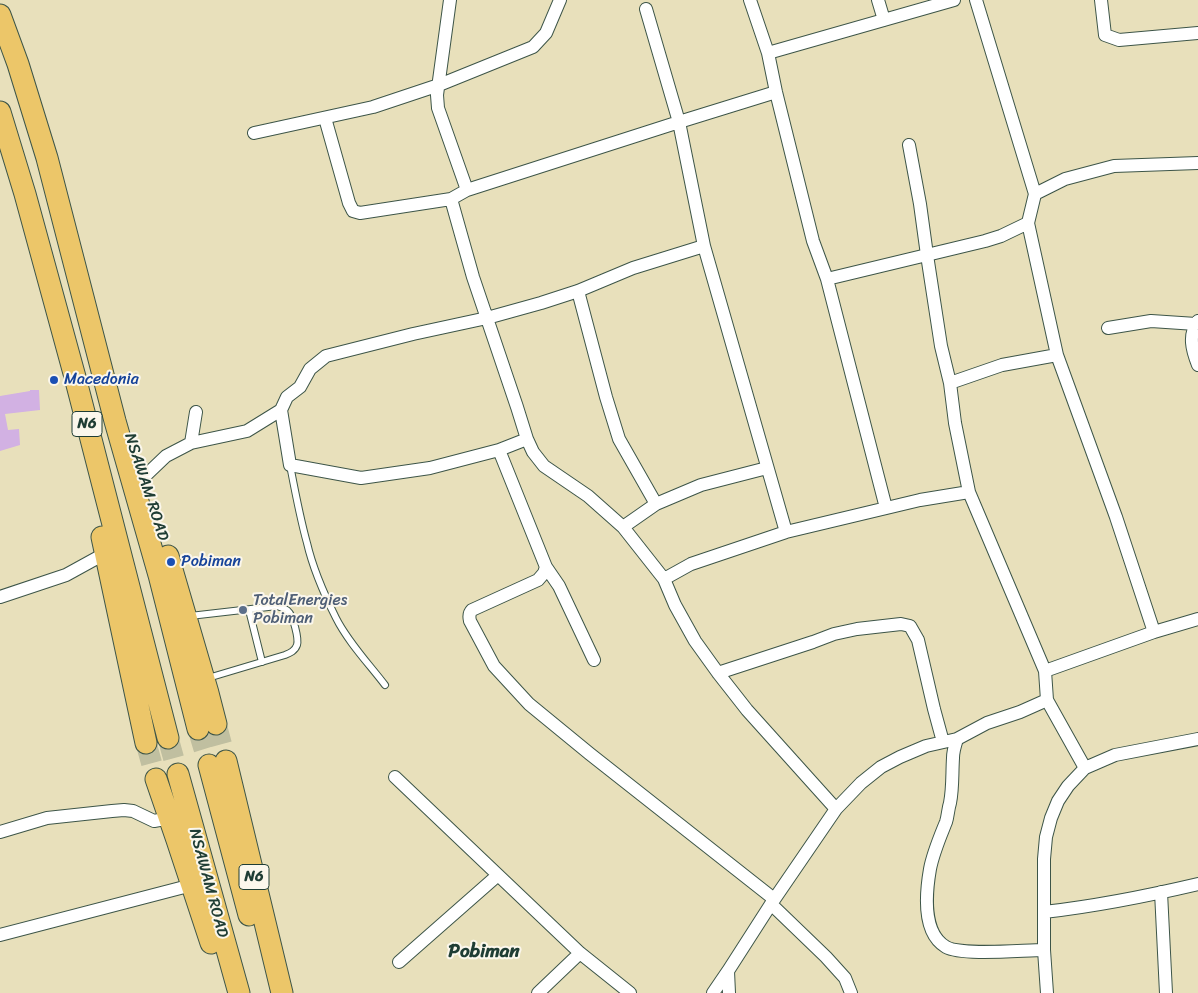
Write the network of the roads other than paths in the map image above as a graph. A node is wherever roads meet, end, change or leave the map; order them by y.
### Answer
1 (450, 0) edge
2 (560, 0) edge
3 (750, 0) edge
4 (878, 0) edge
5 (954, 0) edge
6 (976, 0) edge
7 (1101, 0) edge
8 (646, 9) dead end
9 (0, 14) edge
10 (884, 20) junction
11 (1198, 33) edge
12 (768, 53) junction
13 (439, 85) junction
14 (776, 92) junction
15 (0, 112) edge
16 (325, 118) junction
17 (680, 122) junction
18 (254, 133) dead end
19 (909, 144) dead end
20 (1198, 163) edge
21 (467, 190) junction
22 (1035, 194) junction
23 (451, 199) junction
24 (1028, 223) junction
25 (704, 246) junction
26 (926, 255) junction
27 (827, 279) junction
28 (578, 291) junction
29 (487, 318) junction
30 (1197, 322) edge
31 (1108, 328) dead end
32 (93, 338) junction
33 (1057, 355) junction
34 (1198, 365) edge
35 (75, 377) junction
36 (950, 383) junction
37 (281, 410) junction
38 (196, 412) dead end
39 (527, 439) junction
40 (191, 443) junction
41 (499, 450) junction
42 (290, 465) junction
43 (767, 468) junction
44 (144, 477) junction
45 (969, 492) junction
46 (656, 504) junction
47 (886, 508) junction
48 (623, 527) junction
49 (786, 532) junction
50 (106, 552) junction
51 (546, 567) junction
52 (664, 579) junction
53 (0, 597) edge
54 (249, 610) junction
55 (186, 617) junction
56 (1198, 619) edge
57 (1154, 632) junction
58 (594, 660) dead end
59 (262, 662) junction
60 (1045, 670) junction
61 (718, 673) junction
62 (204, 678) junction
63 (385, 685) dead end
64 (1047, 700) junction
65 (168, 738) tunnel mouth
66 (956, 739) junction
67 (1198, 739) edge
68 (943, 742) junction
69 (146, 744) tunnel mouth
70 (1085, 768) junction
71 (178, 774) tunnel mouth
72 (395, 777) dead end
73 (156, 779) tunnel mouth
74 (836, 809) junction
75 (170, 818) junction
76 (0, 832) edge
77 (498, 875) junction
78 (1198, 884) edge
79 (192, 885) junction
80 (1161, 892) junction
81 (772, 902) junction
82 (1044, 912) junction
83 (0, 935) edge
84 (1044, 950) junction
85 (580, 953) junction
86 (399, 962) dead end
87 (728, 971) junction
88 (227, 993) edge
89 (239, 993) edge
90 (268, 993) edge
91 (282, 993) edge
92 (538, 993) edge
93 (630, 993) edge
94 (713, 993) edge
95 (729, 993) edge
96 (851, 993) edge
97 (1047, 993) edge
98 (1166, 993) edge

1 - 13 street
2 - 13 street
3 - 12 street
4 - 10 street
5 - 10 street
6 - 22 street
7 - 11 street
8 - 17 street
9 - 32 highway, NSAWAM ROAD / N6
10 - 12 street
12 - 14 street
13 - 16 street
13 - 21 street
14 - 17 street
14 - 27 street
15 - 35 highway, N6
16 - 18 street
16 - 23 street
17 - 21 street
17 - 25 street
19 - 26 street
20 - 22 street
21 - 23 street
22 - 24 street
23 - 29 street
24 - 26 street
24 - 33 street
25 - 28 street
25 - 43 street
26 - 27 street
26 - 36 street
27 - 47 street
28 - 29 street
28 - 46 street
29 - 37 street
29 - 39 street
30 - 31 street
30 - 34 street
32 - 44 highway, NSAWAM ROAD / N6
32 - 62 highway, NSAWAM ROAD / N6
33 - 36 street
33 - 57 street
35 - 50 highway, N6
35 - 65 highway, N6
36 - 45 street
37 - 40 street
37 - 42 street
38 - 40 street
39 - 41 street
39 - 48 street
40 - 44 street
41 - 42 street
41 - 51 street
42 - 63 lane
43 - 46 street
43 - 49 street
44 - 55 highway, NSAWAM ROAD / N6
45 - 47 street
45 - 60 street
46 - 48 street
47 - 49 street
48 - 52 street
49 - 52 street
50 - 53 street
50 - 69 highway, N6
51 - 58 street
51 - 81 street
52 - 61 street
54 - 55 lane
54 - 59 lane
54 - 59 lane
55 - 62 highway, NSAWAM ROAD / N6
56 - 57 street
57 - 60 street
59 - 62 lane
60 - 64 street
61 - 68 street
61 - 74 street
64 - 66 street
64 - 70 street
66 - 68 street
66 - 84 street
67 - 70 street
68 - 74 street
70 - 82 street
71 - 89 highway, NSAWAM ROAD
72 - 77 street
73 - 75 highway, NSAWAM ROAD
74 - 81 street
75 - 76 street
75 - 79 highway, NSAWAM ROAD
77 - 85 street
77 - 86 street
78 - 80 street
79 - 83 street
79 - 88 highway, NSAWAM ROAD
80 - 82 street
80 - 98 street
81 - 87 street
81 - 96 street
82 - 84 street
84 - 97 street
85 - 92 street
85 - 93 street
87 - 94 street
87 - 95 street
90 - 91 highway, NSAWAM ROAD / N6

